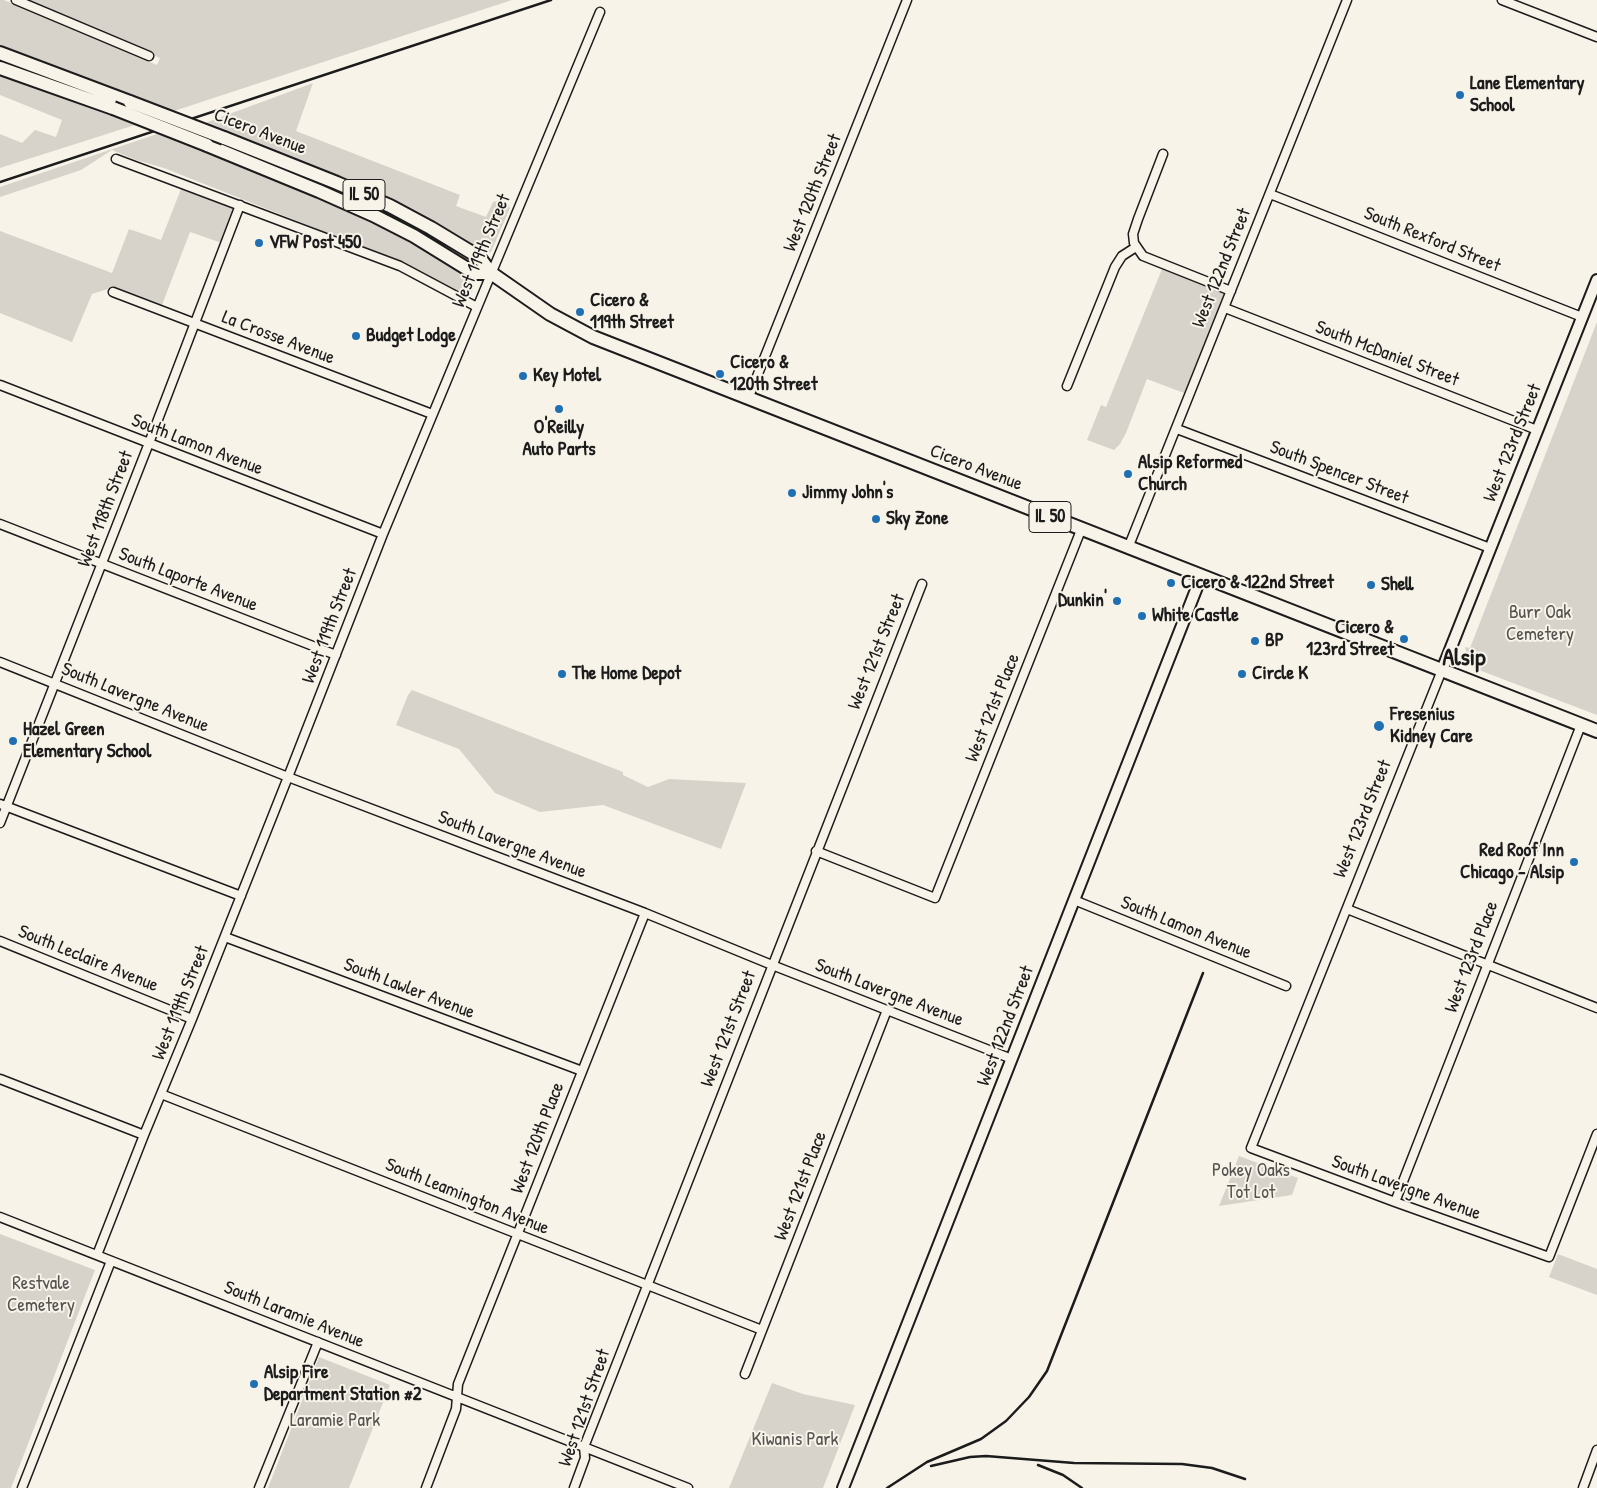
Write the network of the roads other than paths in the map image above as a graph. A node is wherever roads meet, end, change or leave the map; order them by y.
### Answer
1 (16, 0) edge
2 (907, 0) edge
3 (1348, 0) edge
4 (1502, 0) edge
5 (600, 12) dead end
6 (1597, 37) edge
7 (0, 53) edge
8 (149, 56) dead end
9 (0, 68) edge
10 (1163, 154) dead end
11 (116, 159) dead end
12 (1270, 194) junction
13 (240, 205) junction
14 (1136, 248) junction
15 (490, 273) junction
16 (1597, 280) edge
17 (1231, 291) junction
18 (113, 292) dead end
19 (477, 307) junction
20 (1224, 308) junction
21 (1582, 317) junction
22 (196, 323) junction
23 (0, 385) edge
24 (1067, 386) dead end
25 (748, 399) junction
26 (432, 414) junction
27 (1177, 428) junction
28 (1537, 430) junction
29 (149, 444) junction
30 (0, 524) edge
31 (1081, 530) junction
32 (383, 534) junction
33 (1128, 548) junction
34 (1490, 548) junction
35 (102, 563) junction
36 (1201, 577) junction
37 (922, 584) dead end
38 (336, 655) junction
39 (0, 662) edge
40 (1442, 670) junction
41 (56, 684) junction
42 (1581, 725) junction
43 (1597, 731) edge
44 (288, 777) junction
45 (3, 805) edge
46 (0, 823) edge
47 (816, 851) junction
48 (241, 896) junction
49 (1074, 900) junction
50 (1346, 909) junction
51 (645, 913) junction
52 (225, 937) junction
53 (0, 941) edge
54 (1487, 964) junction
55 (772, 965) junction
56 (1286, 986) dead end
57 (1597, 1008) edge
58 (887, 1010) junction
59 (192, 1019) junction
60 (1012, 1058) junction
61 (582, 1071) junction
62 (0, 1079) edge
63 (161, 1094) junction
64 (1597, 1134) edge
65 (144, 1135) junction
66 (1251, 1148) joint
67 (1396, 1202) junction
68 (0, 1218) edge
69 (518, 1234) junction
70 (97, 1256) junction
71 (111, 1261) junction
72 (646, 1285) junction
73 (762, 1330) junction
74 (318, 1342) junction
75 (744, 1374) dead end
76 (456, 1397) junction
77 (584, 1447) junction
78 (1597, 1450) edge
79 (22, 1488) edge
80 (259, 1488) edge
81 (426, 1488) edge
82 (574, 1488) edge
83 (688, 1488) edge
84 (843, 1488) edge
85 (1583, 1488) edge

1 - 8 street
2 - 25 street, West 120th Street
3 - 12 street, West 122nd Street
4 - 6 street
5 - 15 street, West 119th Street
7 - 15 main road, Cicero Avenue / IL 50, bridge
9 - 15 main road, Cicero Avenue / IL 50, bridge
10 - 14 street
11 - 13 street
12 - 17 street, West 122nd Street
12 - 21 street, South Rexford Street
13 - 19 street
13 - 22 street, West 118th Street
14 - 17 street
14 - 24 street
15 - 19 street, West 119th Street
15 - 25 main road, Cicero Avenue / IL 50
16 - 21 street, West 123rd Street
17 - 20 street, West 122nd Street
18 - 22 street, La Crosse Avenue
19 - 26 street, West 119th Street
20 - 27 street, West 122nd Street
20 - 28 street, South McDaniel Street
21 - 28 street, West 123rd Street
22 - 26 street, La Crosse Avenue
22 - 29 street, West 118th Street
23 - 29 street, South Lamon Avenue
25 - 31 main road, Cicero Avenue / IL 50
26 - 32 street, West 119th Street
27 - 33 street, West 122nd Street
27 - 34 street, South Spencer Street
28 - 34 street, West 123rd Street
29 - 32 street, South Lamon Avenue
29 - 35 street, West 118th Street
30 - 35 street, South Laporte Avenue
31 - 33 main road, Cicero Avenue / IL 50
31 - 47 street, West 121st Place
32 - 38 street, West 119th Street
33 - 36 main road, Cicero Avenue / IL 50
34 - 40 street, West 123rd Street
35 - 38 street, South Laporte Avenue
35 - 41 street, West 118th Street
36 - 40 main road, Cicero Avenue / IL 50
36 - 49 street, West 122nd Street
37 - 47 street, West 121st Street
38 - 44 street, West 119th Street
39 - 41 street, South Lavergne Avenue
40 - 42 main road, Cicero Avenue / IL 50
40 - 50 street, West 123rd Street
41 - 44 street, South Lavergne Avenue
41 - 45 street, West 118th Street
42 - 43 main road, Cicero Avenue / IL 50
42 - 54 street, West 123rd Place
44 - 48 street, West 119th Street
44 - 51 street, South Lavergne Avenue
45 - 46 street, West 118th Street
45 - 48 street
47 - 55 street, West 121st Street
48 - 52 street, West 119th Street
49 - 56 street, South Lamon Avenue
49 - 60 street, West 122nd Street
50 - 54 street
50 - 66 street, West 123rd Street
51 - 55 street, South Lavergne Avenue
51 - 61 street, West 120th Place
52 - 59 street, West 119th Street
52 - 61 street, South Lawler Avenue
53 - 59 street, South Leclaire Avenue
54 - 57 street
54 - 67 street, West 123rd Place
55 - 58 street, South Lavergne Avenue
55 - 72 street, West 121st Street
58 - 60 street, South Lavergne Avenue
58 - 73 street, West 121st Place
59 - 63 street, West 119th Street
60 - 84 street, West 122nd Street
61 - 69 street, West 120th Place
62 - 65 street
63 - 65 street, West 119th Street
63 - 69 street, South Leamington Avenue
64 - 67 street, South Lavergne Avenue
65 - 70 street, West 119th Street
66 - 67 street, South Lavergne Avenue
68 - 70 street, South Laramie Avenue
69 - 72 street, South Leamington Avenue
69 - 76 street, West 120th Place
70 - 71 street, South Laramie Avenue
71 - 74 street, South Laramie Avenue
71 - 79 street
72 - 73 street, South Leamington Avenue
72 - 77 street, West 121st Street
73 - 75 street, West 121st Place
74 - 76 street, South Laramie Avenue
74 - 80 street
76 - 77 street, South Laramie Avenue
76 - 81 street, West 120th Place
77 - 82 street, West 121st Street
77 - 83 street, South Laramie Avenue
78 - 85 street

